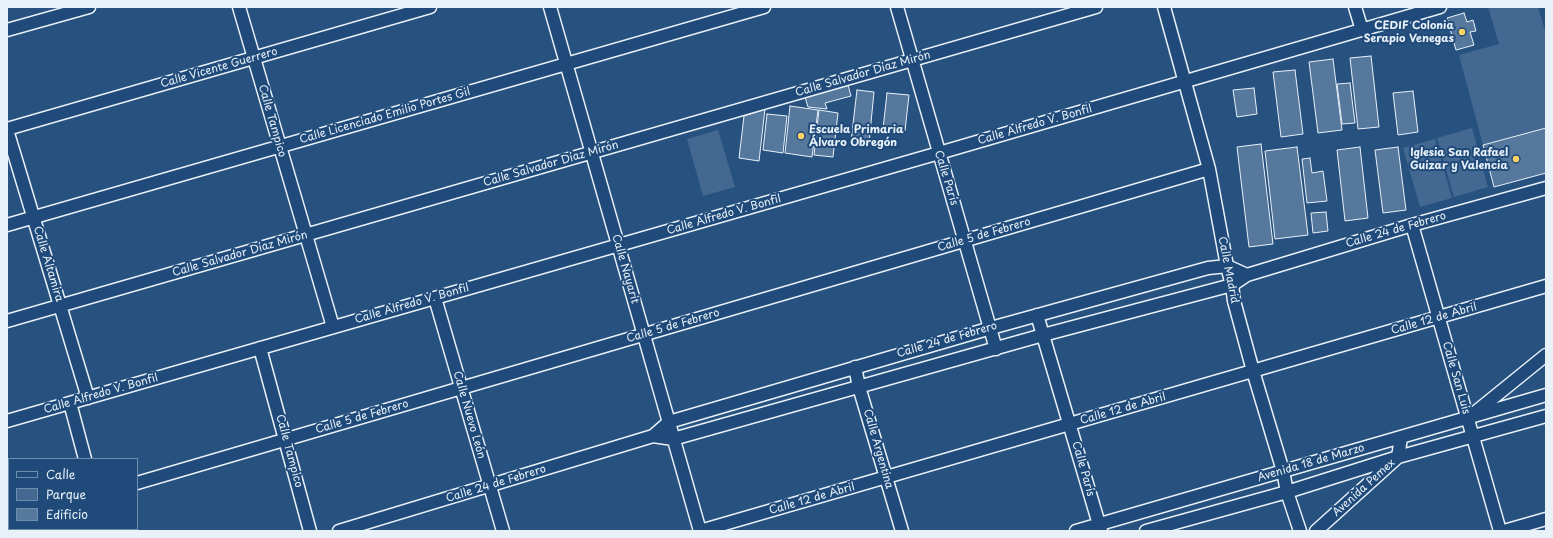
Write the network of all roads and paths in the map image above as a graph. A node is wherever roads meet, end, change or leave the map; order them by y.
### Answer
1 (89, 7) edge
2 (239, 7) edge
3 (430, 7) edge
4 (550, 7) edge
5 (764, 7) edge
6 (897, 7) edge
7 (1096, 7) edge
8 (1164, 7) edge
9 (1355, 7) edge
10 (1440, 7) edge
11 (7, 30) edge
12 (1362, 30) junction
13 (254, 58) junction
14 (912, 60) junction
15 (566, 64) junction
16 (1185, 81) junction
17 (7, 129) edge
18 (280, 146) junction
19 (592, 152) junction
20 (938, 153) junction
21 (1210, 169) junction
22 (1546, 188) edge
23 (33, 217) junction
24 (7, 225) edge
25 (1412, 225) junction
26 (306, 235) junction
27 (965, 240) junction
28 (618, 245) junction
29 (1227, 266) junction
30 (1247, 275) junction
31 (1232, 286) junction
32 (1546, 286) edge
33 (435, 298) junction
34 (60, 306) junction
35 (1037, 315) junction
36 (1439, 317) junction
37 (7, 321) edge
38 (333, 327) junction
39 (990, 328) junction
40 (644, 334) junction
41 (1044, 335) junction
42 (260, 348) junction
43 (996, 349) junction
44 (1546, 355) edge
45 (855, 367) junction
46 (1253, 371) junction
47 (859, 387) junction
48 (461, 388) junction
49 (1546, 396) edge
50 (88, 398) junction
51 (70, 403) junction
52 (1546, 416) edge
53 (1468, 418) junction
54 (7, 421) edge
55 (668, 422) junction
56 (1069, 424) junction
57 (653, 436) junction
58 (1473, 436) junction
59 (1400, 438) junction
60 (286, 439) junction
61 (673, 439) junction
62 (1398, 457) junction
63 (85, 458) edge
64 (1283, 471) junction
65 (886, 477) junction
66 (138, 483) edge
67 (490, 486) junction
68 (1287, 492) junction
69 (1546, 519) edge
70 (1100, 528) edge
71 (310, 531) edge
72 (339, 531) edge
73 (502, 531) edge
74 (700, 531) edge
75 (902, 531) edge
76 (1076, 531) edge
77 (1146, 531) edge
78 (1300, 531) edge
79 (1316, 531) edge
80 (1500, 531) edge
81 (1504, 531) edge

1 - 11 street
2 - 13 street, Calle Tampico
3 - 13 street, Calle Vicente Guerrero
4 - 15 street, Calle Nayarit
5 - 15 street, Calle Licenciado Emilio Portes Gil
6 - 14 street, Calle París
7 - 14 street, Calle Salvador Díaz Mirón
8 - 16 street, Calle Madrid
9 - 12 street
10 - 12 street, Calle Alfredo V. Bonfil
12 - 16 street, Calle Alfredo V. Bonfil
13 - 17 street, Calle Vicente Guerrero
13 - 18 street, Calle Tampico
14 - 19 street, Calle Salvador Díaz Mirón
14 - 20 street, Calle París
15 - 18 street, Calle Licenciado Emilio Portes Gil
15 - 19 street, Calle Nayarit
16 - 20 street, Calle Alfredo V. Bonfil
16 - 21 street, Calle Madrid
17 - 23 street, Calle Altamira
18 - 23 street, Calle Licenciado Emilio Portes Gil
18 - 26 street, Calle Tampico
19 - 26 street, Calle Salvador Díaz Mirón
19 - 28 street, Calle Nayarit
20 - 27 street, Calle París
20 - 28 street, Calle Alfredo V. Bonfil
21 - 27 street, Calle 5 de Febrero
21 - 29 street, Calle Madrid
22 - 25 street, Calle 24 de Febrero
23 - 24 street, Calle Licenciado Emilio Portes Gil
23 - 34 street, Calle Altamira
25 - 30 street, Calle 24 de Febrero
25 - 36 street, Calle San Luis
26 - 34 street, Calle Salvador Díaz Mirón
26 - 38 street, Calle Tampico
27 - 39 street, Calle París
27 - 40 street, Calle 5 de Febrero
28 - 33 street, Calle Alfredo V. Bonfil
28 - 40 street, Calle Nayarit
29 - 30 street
29 - 31 street, Calle Madrid
29 - 35 street, Calle 24 de Febrero
30 - 31 street, Calle 24 de Febrero
31 - 41 street, Calle 24 de Febrero
31 - 46 street, Calle Madrid
32 - 36 street, Calle 12 de Abril
33 - 38 street, Calle Alfredo V. Bonfil
33 - 48 street, Calle Nuevo León
34 - 37 street, Calle Salvador Díaz Mirón
34 - 50 street, Calle Altamira
35 - 39 street, Calle 24 de Febrero
35 - 41 street, Calle París
36 - 46 street, Calle 12 de Abril
36 - 53 street, Calle San Luis
38 - 42 street, Calle Alfredo V. Bonfil
39 - 43 street, Calle París
39 - 45 street, Calle 24 de Febrero
40 - 48 street, Calle 5 de Febrero
40 - 55 street, Calle Nayarit
41 - 43 street, Calle 24 de Febrero
41 - 56 street, Calle París
42 - 50 street, Calle Alfredo V. Bonfil
42 - 60 street, Calle Tampico
43 - 47 street, Calle 24 de Febrero
44 - 53 street
45 - 47 street, Calle Argentina
45 - 55 street, Calle 24 de Febrero
46 - 56 street, Calle 12 de Abril
46 - 64 street, Calle Madrid
47 - 61 street, Calle 24 de Febrero
47 - 65 street, Calle Argentina
48 - 60 street, Calle 5 de Febrero
48 - 67 street, Calle Nuevo León
49 - 53 street, Avenida 18 de Marzo
50 - 51 street, Calle Alfredo V. Bonfil
51 - 54 street, Calle Alfredo V. Bonfil
51 - 63 street
52 - 58 street, Avenida 18 de Marzo
53 - 58 street, Calle San Luis
53 - 59 street, Avenida 18 de Marzo
55 - 57 street, Calle 24 de Febrero
55 - 61 street, Calle Nayarit
56 - 65 street, Calle 12 de Abril
56 - 70 street, Calle París
57 - 61 street, Calle 24 de Febrero
57 - 67 street, Calle 24 de Febrero
58 - 62 street, Avenida 18 de Marzo
58 - 80 street, Calle San Luis
59 - 62 street, Avenida Pemex
59 - 64 street, Avenida 18 de Marzo
60 - 66 street, Calle 5 de Febrero
60 - 71 street, Calle Tampico
61 - 74 street, Calle Nayarit
62 - 68 street, Avenida 18 de Marzo
62 - 79 street, Avenida Pemex
64 - 68 street, Calle Madrid
64 - 70 street, Avenida 18 de Marzo
65 - 74 street, Calle 12 de Abril
65 - 75 street, Calle Argentina
67 - 72 street, Calle 24 de Febrero
67 - 73 street, Calle Nuevo León
68 - 77 street, Avenida 18 de Marzo
68 - 78 street, Calle Madrid
69 - 81 street
70 - 76 street, Avenida 18 de Marzo

